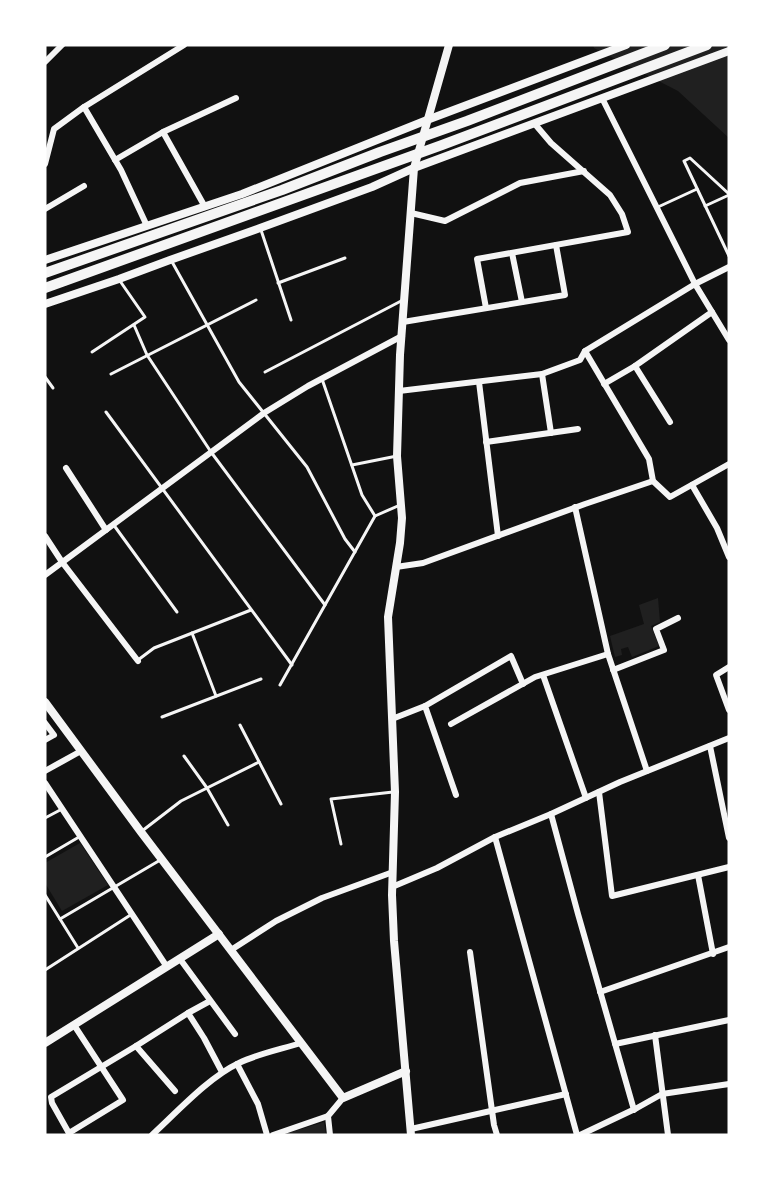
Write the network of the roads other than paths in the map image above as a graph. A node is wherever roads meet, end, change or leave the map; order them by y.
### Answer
1 (62, 45) edge
2 (184, 45) edge
3 (449, 45) edge
4 (626, 45) edge
5 (665, 45) edge
6 (707, 45) edge
7 (729, 51) edge
8 (45, 61) edge
9 (236, 98) dead end
10 (602, 98) junction
11 (84, 107) junction
12 (427, 120) junction
13 (534, 123) junction
14 (163, 132) junction
15 (379, 146) junction
16 (115, 160) junction
17 (45, 164) edge
18 (414, 168) junction
19 (584, 171) junction
20 (393, 177) junction
21 (84, 186) dead end
22 (697, 189) junction
23 (729, 194) edge
24 (705, 206) junction
25 (205, 207) junction
26 (656, 207) junction
27 (45, 209) edge
28 (411, 213) junction
29 (147, 226) junction
30 (260, 228) junction
31 (556, 245) junction
32 (512, 253) junction
33 (729, 256) edge
34 (345, 258) dead end
35 (45, 260) edge
36 (170, 260) junction
37 (729, 267) edge
38 (45, 273) edge
39 (119, 279) junction
40 (278, 282) junction
41 (695, 285) junction
42 (45, 288) edge
43 (256, 300) dead end
44 (405, 300) junction
45 (522, 302) junction
46 (45, 304) edge
47 (486, 308) junction
48 (712, 312) junction
49 (291, 320) dead end
50 (403, 322) junction
51 (134, 325) junction
52 (207, 325) junction
53 (402, 336) junction
54 (729, 340) edge
55 (585, 351) junction
56 (92, 352) dead end
57 (147, 355) junction
58 (635, 366) junction
59 (265, 372) dead end
60 (111, 374) dead end
61 (542, 374) junction
62 (45, 377) edge
63 (322, 379) junction
64 (478, 382) junction
65 (604, 384) junction
66 (53, 388) dead end
67 (399, 391) junction
68 (106, 412) dead end
69 (264, 413) junction
70 (670, 422) dead end
71 (578, 429) dead end
72 (551, 433) junction
73 (486, 442) junction
74 (211, 452) junction
75 (397, 456) junction
76 (729, 464) edge
77 (352, 465) junction
78 (66, 468) dead end
79 (653, 481) junction
80 (692, 484) junction
81 (161, 488) junction
82 (401, 504) junction
83 (575, 507) junction
84 (375, 516) junction
85 (113, 524) junction
86 (106, 530) junction
87 (45, 536) edge
88 (498, 536) junction
89 (355, 552) junction
90 (729, 557) edge
91 (62, 562) junction
92 (396, 567) junction
93 (45, 575) edge
94 (326, 605) junction
95 (251, 610) junction
96 (177, 612) dead end
97 (678, 618) dead end
98 (192, 633) junction
99 (608, 654) junction
100 (138, 661) joint
101 (292, 665) junction
102 (729, 667) edge
103 (613, 670) junction
104 (543, 675) junction
105 (261, 679) dead end
106 (523, 684) junction
107 (280, 685) dead end
108 (216, 696) junction
109 (45, 702) edge
110 (425, 706) junction
111 (729, 711) edge
112 (162, 717) dead end
113 (392, 718) junction
114 (45, 723) edge
115 (450, 724) dead end
116 (240, 725) dead end
117 (729, 738) edge
118 (45, 740) edge
119 (710, 746) junction
120 (81, 751) junction
121 (184, 756) dead end
122 (259, 762) junction
123 (45, 771) edge
124 (647, 771) junction
125 (45, 783) edge
126 (207, 788) junction
127 (395, 792) junction
128 (599, 792) junction
129 (456, 795) dead end
130 (586, 798) junction
131 (281, 804) dead end
132 (62, 809) junction
133 (551, 814) junction
134 (45, 818) edge
135 (228, 825) dead end
136 (141, 832) junction
137 (80, 836) junction
138 (495, 837) junction
139 (729, 838) edge
140 (340, 844) dead end
141 (45, 857) edge
142 (162, 859) junction
143 (729, 867) edge
144 (393, 872) junction
145 (698, 875) junction
146 (115, 887) junction
147 (392, 887) junction
148 (45, 895) edge
149 (133, 914) junction
150 (60, 919) junction
151 (219, 934) junction
152 (729, 947) edge
153 (78, 948) junction
154 (231, 950) junction
155 (470, 952) dead end
156 (713, 954) junction
157 (180, 959) junction
158 (45, 963) edge
159 (167, 967) junction
160 (47, 969) edge
161 (600, 992) junction
162 (210, 1001) junction
163 (188, 1013) junction
164 (729, 1020) edge
165 (74, 1024) junction
166 (235, 1034) dead end
167 (655, 1035) junction
168 (45, 1043) edge
169 (301, 1043) junction
170 (615, 1044) junction
171 (136, 1046) junction
172 (237, 1064) junction
173 (102, 1067) junction
174 (406, 1071) junction
175 (222, 1072) junction
176 (729, 1084) edge
177 (175, 1091) dead end
178 (566, 1094) junction
179 (662, 1094) junction
180 (343, 1098) junction
181 (634, 1110) junction
182 (492, 1111) junction
183 (328, 1116) junction
184 (411, 1132) edge
185 (70, 1134) edge
186 (152, 1135) edge
187 (267, 1135) edge
188 (273, 1135) edge
189 (330, 1135) edge
190 (497, 1135) edge
191 (579, 1135) edge
192 (668, 1135) edge

1 - 8 street
2 - 11 street
3 - 12 street
4 - 12 street
5 - 15 highway
6 - 42 highway
7 - 10 street
9 - 14 street
10 - 13 street
10 - 26 street
11 - 16 street
11 - 17 street
12 - 15 street
12 - 18 street
13 - 18 street
13 - 19 street
14 - 16 street
14 - 25 street
15 - 20 street
15 - 25 street
15 - 38 highway
16 - 29 street
18 - 20 street
18 - 28 street
19 - 28 street
19 - 31 street
20 - 30 street
21 - 27 street
22 - 23 lane
22 - 24 lane
22 - 26 lane
23 - 24 lane
24 - 33 lane
25 - 29 street
26 - 41 street
28 - 44 street
29 - 35 street
30 - 36 street
30 - 40 lane
31 - 32 street
31 - 45 street
32 - 45 street
32 - 47 street
34 - 40 lane
36 - 39 street
36 - 52 lane
37 - 41 street
39 - 46 street
39 - 51 lane
40 - 49 lane
41 - 48 street
41 - 55 street
43 - 52 lane
44 - 50 street
44 - 59 lane
45 - 47 street
47 - 50 street
48 - 54 street
48 - 58 street
50 - 53 street
51 - 56 lane
51 - 57 lane
52 - 57 lane
52 - 69 lane
53 - 63 street
53 - 67 street
55 - 61 street
55 - 65 street
57 - 60 lane
57 - 74 lane
58 - 65 street
58 - 70 street
61 - 64 street
61 - 72 street
62 - 66 lane
63 - 69 street
63 - 77 lane
64 - 67 street
64 - 73 street
65 - 79 street
67 - 75 street
68 - 81 lane
69 - 74 street
69 - 89 lane
71 - 72 street
72 - 73 street
73 - 88 street
74 - 81 street
74 - 94 lane
75 - 77 lane
75 - 82 street
76 - 80 street
77 - 84 lane
78 - 86 street
79 - 80 street
79 - 83 street
80 - 90 street
81 - 85 street
81 - 95 lane
82 - 84 lane
82 - 92 street
83 - 88 street
83 - 99 street
84 - 89 lane
85 - 86 street
85 - 96 lane
86 - 91 street
87 - 91 street
88 - 92 street
89 - 94 lane
91 - 93 street
91 - 100 street
92 - 113 street
94 - 101 lane
95 - 98 lane
95 - 101 lane
97 - 103 street
98 - 100 lane
98 - 108 lane
99 - 103 street
99 - 104 street
101 - 107 lane
102 - 111 street
103 - 124 street
104 - 106 street
104 - 130 street
105 - 108 lane
106 - 110 street
106 - 115 street
108 - 112 lane
109 - 120 street
110 - 113 street
110 - 129 street
113 - 127 street
114 - 118 street
116 - 122 lane
117 - 119 street
119 - 124 street
119 - 139 street
120 - 123 street
120 - 136 street
121 - 126 lane
122 - 126 lane
122 - 131 lane
124 - 128 street
125 - 132 street
126 - 135 lane
126 - 136 lane
127 - 140 lane
127 - 144 street
128 - 130 street
128 - 145 street
130 - 133 street
132 - 134 lane
132 - 137 street
133 - 138 street
133 - 161 street
136 - 142 street
137 - 141 lane
137 - 146 street
138 - 147 street
138 - 178 street
142 - 146 lane
142 - 151 street
143 - 145 street
144 - 147 street
144 - 154 street
145 - 156 street
146 - 149 street
146 - 150 lane
147 - 174 street
148 - 150 lane
149 - 153 lane
149 - 159 street
150 - 153 lane
151 - 154 street
151 - 157 street
152 - 156 street
153 - 160 lane
154 - 169 street
155 - 182 street
156 - 161 street
157 - 159 street
157 - 162 street
158 - 160 lane
159 - 165 street
161 - 170 street
162 - 163 street
162 - 166 street
163 - 171 street
163 - 175 street
164 - 167 street
165 - 168 street
165 - 173 street
167 - 170 street
167 - 179 street
169 - 172 street
169 - 180 street
170 - 181 street
171 - 173 street
171 - 177 street
172 - 175 street
172 - 187 street
173 - 185 street
173 - 185 street
174 - 180 street
174 - 184 street
175 - 186 street
176 - 179 street
178 - 182 street
178 - 191 street
179 - 181 street
179 - 192 street
180 - 183 street
181 - 191 street
182 - 184 street
182 - 190 street
183 - 188 street
183 - 189 street

